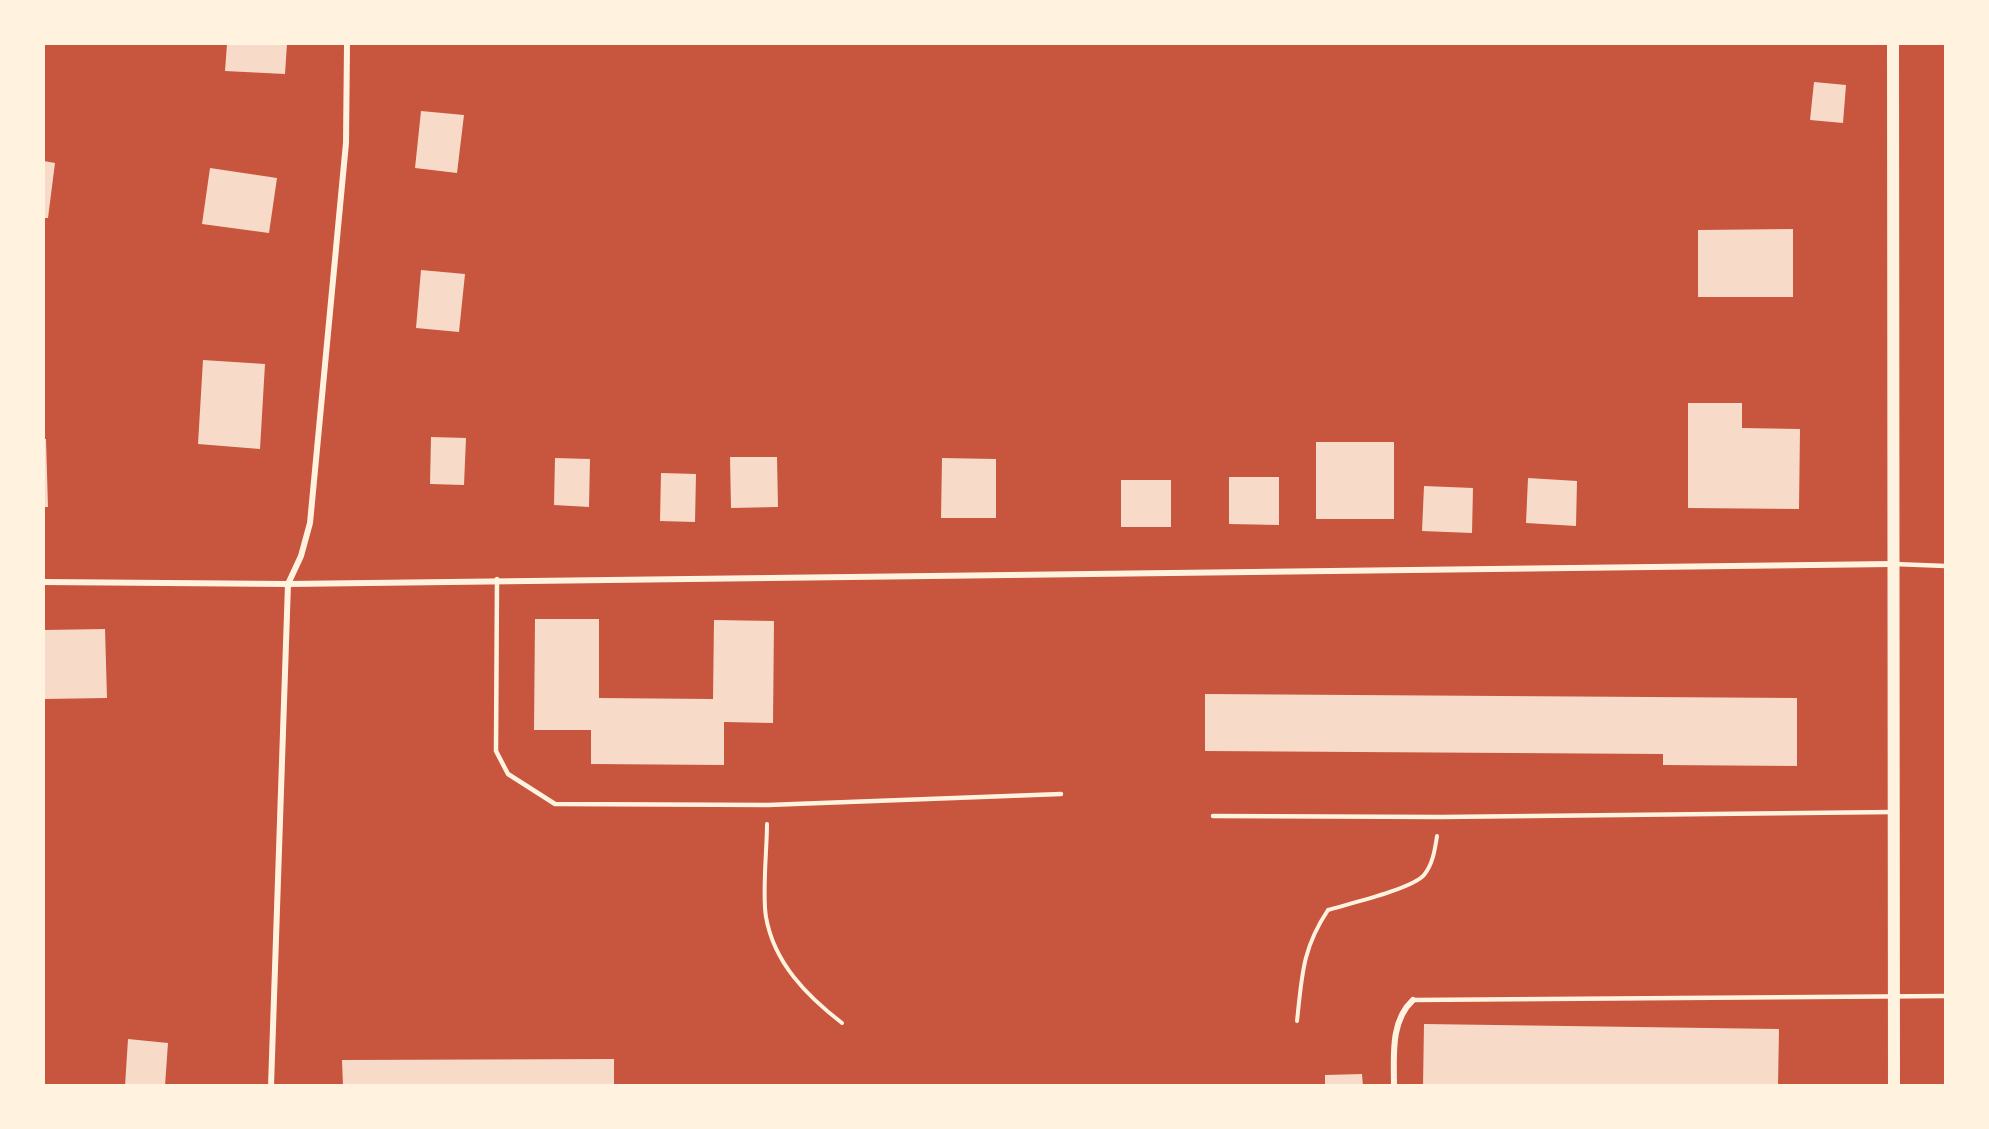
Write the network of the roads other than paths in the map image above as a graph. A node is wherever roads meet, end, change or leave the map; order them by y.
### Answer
1 (347, 44) edge
2 (1893, 44) edge
3 (1892, 564) junction
4 (1946, 566) edge
5 (496, 579) junction
6 (44, 582) edge
7 (288, 584) junction
8 (1061, 794) dead end
9 (1893, 812) junction
10 (1213, 816) dead end
11 (1894, 996) junction
12 (1946, 996) edge
13 (1413, 1000) joint
14 (271, 1086) edge
15 (1394, 1086) edge
16 (1894, 1086) edge

1 - 7 street
2 - 3 main road
3 - 4 lane
3 - 5 street
3 - 9 main road
5 - 7 street
5 - 8 lane
6 - 7 street
7 - 14 street
9 - 10 lane
9 - 11 main road
11 - 12 lane
11 - 13 lane
11 - 16 main road
13 - 15 street

